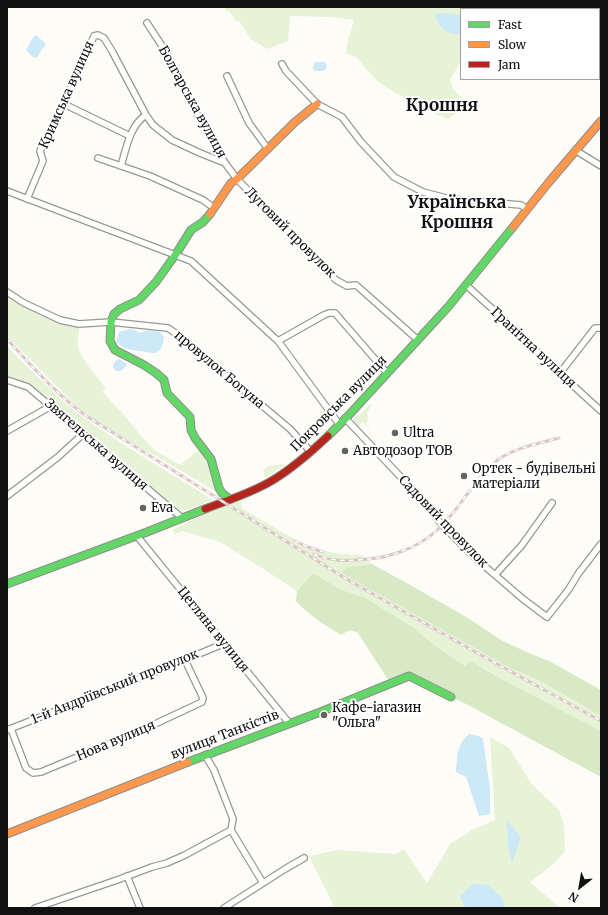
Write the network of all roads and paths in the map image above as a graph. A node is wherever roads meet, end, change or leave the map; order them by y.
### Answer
1 (148, 23) dead end
2 (282, 64) dead end
3 (227, 76) dead end
4 (64, 104) junction
5 (316, 104) junction
6 (146, 115) junction
7 (601, 121) edge
8 (130, 136) junction
9 (268, 149) junction
10 (575, 150) junction
11 (98, 158) dead end
12 (225, 163) junction
13 (122, 166) junction
14 (601, 166) edge
15 (237, 180) junction
16 (7, 191) edge
17 (27, 199) junction
18 (214, 208) junction
19 (527, 208) junction
20 (176, 254) junction
21 (466, 285) junction
22 (7, 292) edge
23 (111, 322) junction
24 (601, 328) edge
25 (418, 340) junction
26 (278, 341) junction
27 (387, 373) junction
28 (560, 373) junction
29 (7, 380) edge
30 (51, 406) junction
31 (601, 411) edge
32 (345, 418) junction
33 (339, 424) junction
34 (7, 431) edge
35 (83, 434) junction
36 (311, 452) junction
37 (7, 496) edge
38 (230, 499) junction
39 (552, 503) dead end
40 (182, 518) junction
41 (137, 536) junction
42 (601, 544) edge
43 (495, 575) junction
44 (7, 584) edge
45 (223, 644) junction
46 (185, 660) junction
47 (451, 697) dead end
48 (288, 723) junction
49 (9, 730) edge
50 (205, 755) junction
51 (231, 830) junction
52 (7, 834) edge
53 (304, 858) dead end
54 (127, 876) junction
55 (263, 883) junction
56 (49, 906) edge
57 (35, 908) edge
58 (140, 908) edge
59 (224, 908) edge

1 - 12 street, Болгарська вулиця
2 - 5 street
3 - 9 street
4 - 6 street, Кримська вулиця
4 - 8 street
4 - 17 street, Кримська вулиця
5 - 9 main road
5 - 19 street
6 - 8 street
6 - 12 street
7 - 10 main road, Покровська вулиця
8 - 13 street
9 - 15 main road
10 - 14 street
10 - 19 main road, Покровська вулиця
11 - 13 street
12 - 15 street, Болгарська вулиця
13 - 18 street
15 - 18 main road
15 - 25 street, Луговий провулок
16 - 17 street
17 - 20 street
18 - 20 main road
19 - 21 main road, Покровська вулиця
20 - 23 main road
20 - 26 street
21 - 25 main road, Покровська вулиця
21 - 28 street, Гранітна вулиця
22 - 23 street, провулок Богуна
23 - 36 street, провулок Богуна
23 - 38 main road
24 - 28 street
25 - 27 main road, Покровська вулиця
26 - 27 street
26 - 33 street
27 - 32 main road, Покровська вулиця
28 - 31 street, Гранітна вулиця
29 - 30 street, Звягельська вулиця
30 - 34 street
30 - 35 street, Звягельська вулиця
32 - 33 main road, Покровська вулиця
32 - 43 street, Садовий провулок
33 - 36 main road, Покровська вулиця
35 - 37 street
35 - 40 street, Звягельська вулиця
36 - 38 main road, Покровська вулиця
38 - 40 main road, Покровська вулиця
39 - 43 street
40 - 41 main road, Покровська вулиця
41 - 44 main road, Покровська вулиця
41 - 45 street, Цегляна вулиця
42 - 43 street, Садовий провулок
45 - 46 street, 1-й Андріївський провулок
45 - 48 street, Цегляна вулиця
46 - 49 street, 1-й Андріївський провулок
46 - 49 street, Нова вулиця
47 - 48 main road, вулиця Танкістів
48 - 50 main road, вулиця Танкістів
50 - 51 street
50 - 52 main road, вулиця Танкістів
51 - 54 street
51 - 55 street
53 - 55 street
54 - 56 street
54 - 58 street
55 - 59 street
56 - 57 street

